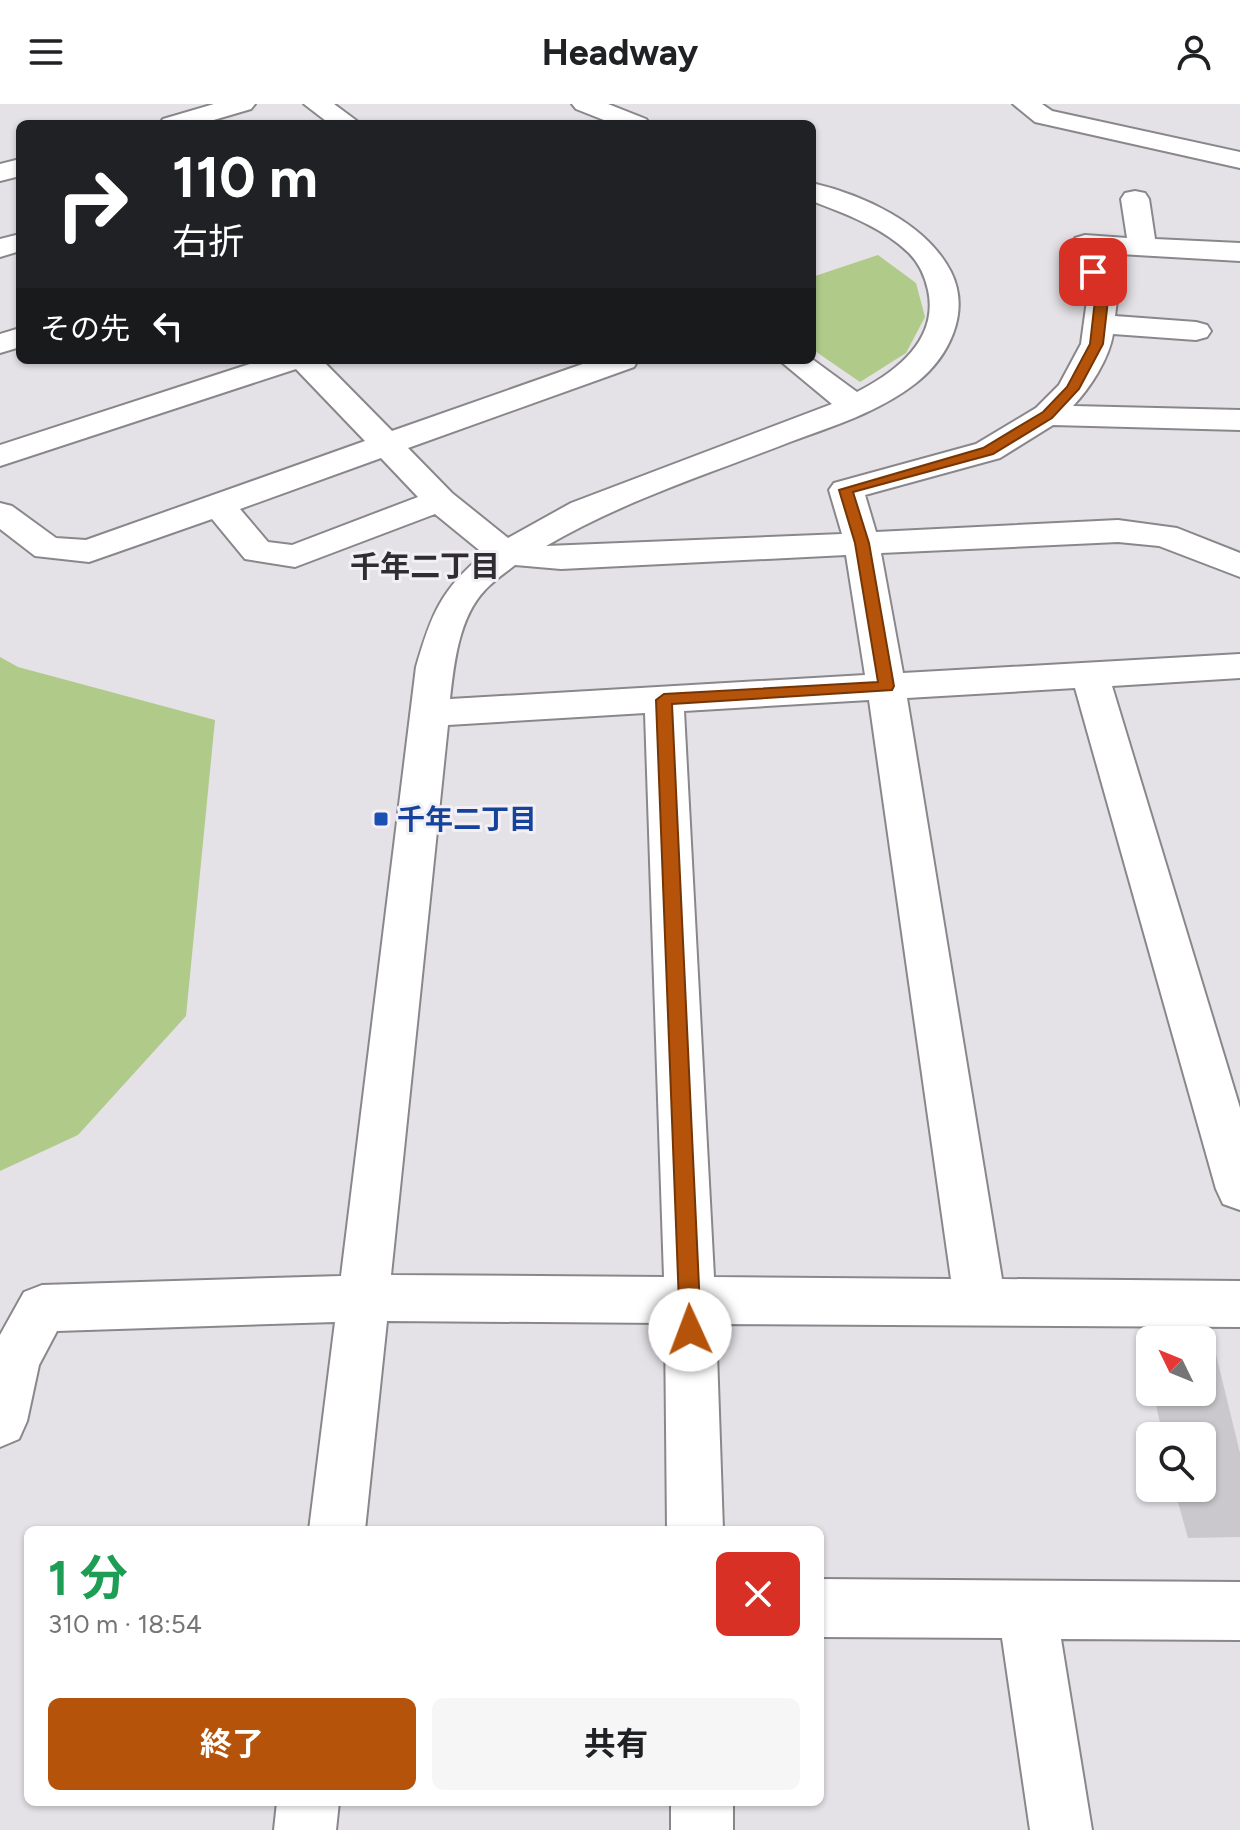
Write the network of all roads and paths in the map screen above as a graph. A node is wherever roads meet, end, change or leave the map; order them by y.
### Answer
1 (242, 104) edge
2 (317, 104) edge
3 (585, 104) edge
4 (1026, 104) edge
5 (1129, 104) edge
6 (186, 120) edge
7 (342, 120) edge
8 (627, 120) edge
9 (1154, 139) junction
10 (1240, 160) edge
11 (816, 193) edge
12 (1135, 199) dead end
13 (1142, 247) junction
14 (1240, 252) edge
15 (1100, 324) junction
16 (1196, 331) dead end
17 (281, 364) edge
18 (309, 364) edge
19 (612, 364) edge
20 (799, 364) edge
21 (855, 406) junction
22 (1047, 415) junction
23 (1240, 420) edge
24 (387, 445) junction
25 (0, 456) edge
26 (440, 500) junction
27 (218, 505) junction
28 (0, 513) edge
29 (862, 543) junction
30 (507, 553) junction
31 (1238, 562) edge
32 (1240, 666) edge
33 (1090, 675) junction
34 (886, 686) junction
35 (664, 700) junction
36 (430, 713) junction
37 (1240, 1189) edge
38 (361, 1298) junction
39 (690, 1302) junction
40 (980, 1303) junction
41 (1240, 1304) edge
42 (7, 1361) edge
43 (0, 1421) edge
44 (337, 1526) edge
45 (695, 1526) edge
46 (824, 1608) edge
47 (1027, 1610) junction
48 (1240, 1611) edge
49 (308, 1806) edge
50 (702, 1806) edge
51 (305, 1830) edge
52 (702, 1830) edge
53 (1061, 1830) edge

1 - 6 street
2 - 7 street
3 - 8 street
4 - 9 street
5 - 9 street
9 - 10 street
11 - 21 street
12 - 13 street
13 - 14 street
13 - 15 street
15 - 16 street
15 - 22 street
17 - 25 street
18 - 24 street
19 - 24 street
20 - 21 street
21 - 30 street
22 - 23 street
22 - 29 street
24 - 26 street
24 - 27 street
26 - 27 street
26 - 30 street
27 - 28 street
29 - 30 street
29 - 31 street
29 - 34 street
30 - 36 street
32 - 33 street
33 - 34 street
33 - 37 street
34 - 35 street
34 - 40 street
35 - 36 street
35 - 39 street
36 - 38 street
38 - 39 street
38 - 42 street
38 - 44 street
39 - 40 street
39 - 45 street
40 - 41 street
42 - 43 street
46 - 47 street
47 - 48 street
47 - 53 street
49 - 51 street
50 - 52 street

